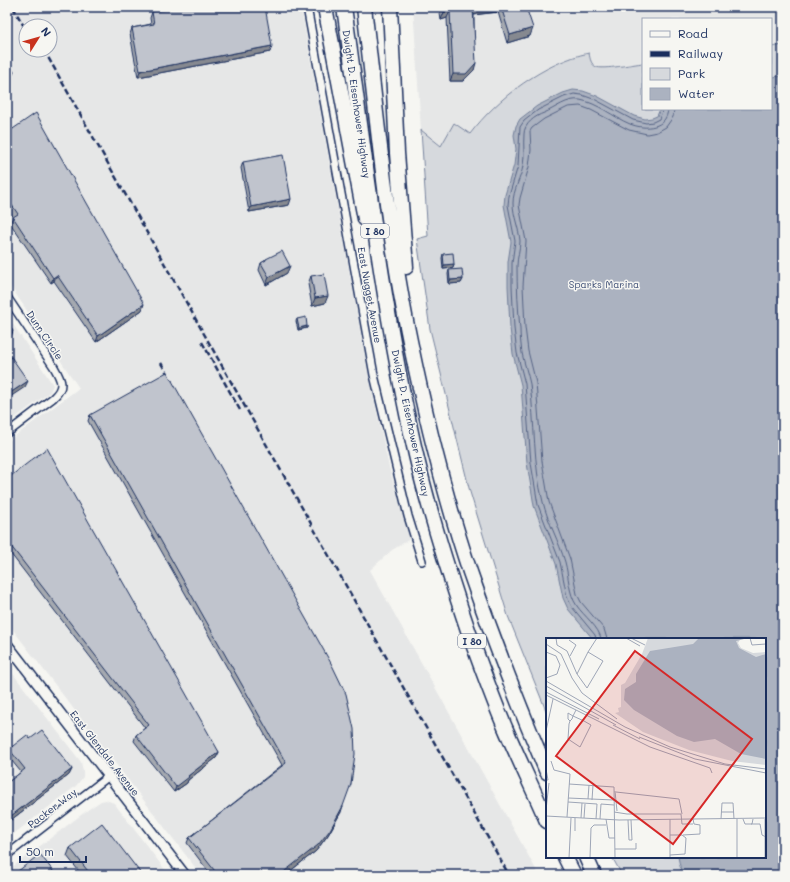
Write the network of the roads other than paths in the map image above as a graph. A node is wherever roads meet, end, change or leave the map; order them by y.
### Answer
1 (307, 7) edge
2 (325, 7) edge
3 (344, 7) edge
4 (364, 7) edge
5 (390, 7) edge
6 (7, 297) edge
7 (428, 421) junction
8 (7, 433) edge
9 (416, 454) junction
10 (422, 561) dead end
11 (7, 644) edge
12 (546, 770) edge
13 (109, 776) junction
14 (546, 819) edge
15 (7, 855) edge
16 (566, 858) edge
17 (586, 858) edge
18 (185, 875) edge
19 (574, 875) edge
20 (594, 875) edge

1 - 10 street, East Nugget Avenue
2 - 9 highway
3 - 9 highway, Dwight D. Eisenhower Highway / I 80
4 - 7 highway, Dwight D. Eisenhower Highway / I 80
5 - 7 highway
6 - 8 street, Dunn Circle
7 - 12 highway, Dwight D. Eisenhower Highway / I 80
9 - 14 highway, Dwight D. Eisenhower Highway / I 80
11 - 13 street, East Glendale Avenue
13 - 15 street, Packer Way
13 - 18 street, East Glendale Avenue
16 - 19 highway
17 - 20 highway

